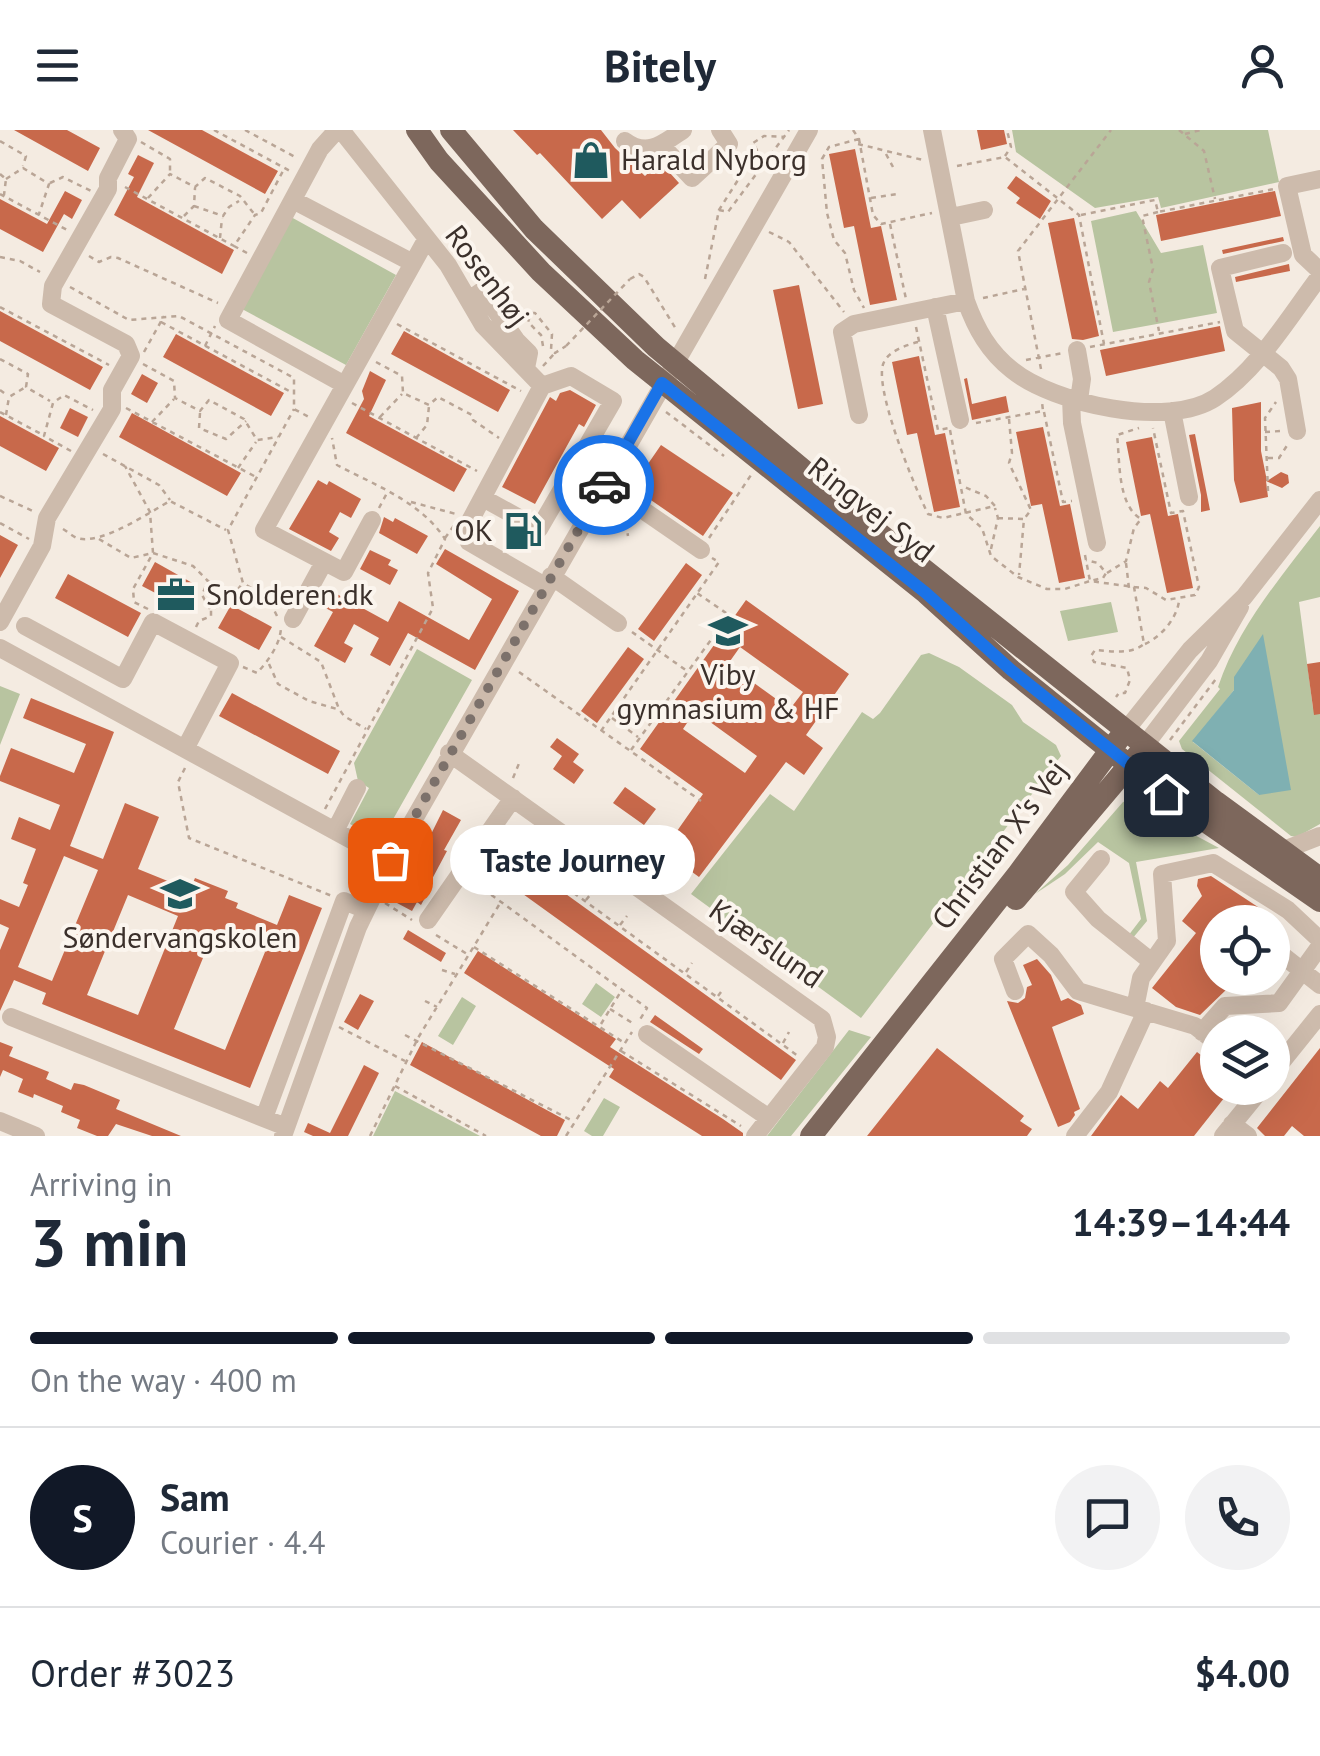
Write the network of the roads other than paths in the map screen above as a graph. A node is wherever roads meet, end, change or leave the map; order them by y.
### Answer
1 (339, 130) edge
2 (416, 130) edge
3 (451, 130) edge
4 (460, 130) edge
5 (683, 130) edge
6 (720, 130) edge
7 (809, 130) edge
8 (932, 130) edge
9 (130, 135) edge
10 (625, 141) dead end
11 (661, 145) junction
12 (477, 164) junction
13 (1320, 180) edge
14 (293, 200) junction
15 (984, 210) dead end
16 (950, 213) junction
17 (426, 240) junction
18 (1283, 253) dead end
19 (411, 262) junction
20 (1317, 282) edge
21 (966, 301) junction
22 (935, 307) junction
23 (1077, 350) road end
24 (680, 352) junction
25 (1262, 352) junction
26 (537, 374) junction
27 (342, 390) junction
28 (656, 392) junction
29 (1075, 399) junction
30 (1172, 412) junction
31 (859, 416) dead end
32 (954, 424) road end
33 (1297, 431) road end
34 (605, 484) junction
35 (1189, 497) dead end
36 (482, 498) junction
37 (1320, 500) edge
38 (372, 520) dead end
39 (1089, 549) road end
40 (701, 550) road end
41 (324, 562) junction
42 (548, 581) junction
43 (1244, 598) junction
44 (293, 619) dead end
45 (0, 622) edge
46 (618, 622) road end
47 (25, 626) dead end
48 (0, 648) edge
49 (1126, 730) junction
50 (1146, 745) junction
51 (1110, 750) junction
52 (189, 751) junction
53 (449, 752) junction
54 (1130, 765) junction
55 (357, 788) dead end
56 (508, 794) junction
57 (1214, 828) junction
58 (334, 830) junction
59 (1320, 836) edge
60 (1320, 844) edge
61 (1101, 859) dead end
62 (390, 860) junction
63 (1302, 864) edge
64 (1320, 901) edge
65 (366, 910) junction
66 (428, 920) dead end
67 (1320, 943) edge
68 (1290, 961) edge
69 (1152, 962) junction
70 (1302, 970) junction
71 (1320, 985) edge
72 (1015, 991) dead end
73 (1140, 1010) junction
74 (1320, 1014) edge
75 (1217, 1015) edge
76 (11, 1018) dead end
77 (641, 1030) road end
78 (1200, 1030) edge
79 (1290, 1052) edge
80 (1248, 1105) edge
81 (264, 1118) junction
82 (769, 1118) junction
83 (0, 1121) edge
84 (1228, 1130) edge
85 (285, 1132) edge
86 (36, 1136) edge
87 (755, 1136) edge
88 (812, 1136) edge
89 (829, 1136) edge
90 (1075, 1136) edge
91 (1248, 1136) edge

1 - 14 street
1 - 17 street, Rosenhøj
2 - 28 main road, Ringvej Syd
3 - 12 main road, Ringvej Syd
4 - 12 main road
5 - 11 street
6 - 11 street
7 - 24 street
8 - 16 street
9 - 45 street
10 - 11 street
12 - 24 main road, Ringvej Syd
13 - 20 street
14 - 19 street
14 - 27 street
15 - 16 street
16 - 21 street
17 - 19 street
17 - 26 street, Rosenhøj
18 - 25 street
19 - 27 street
20 - 25 street
21 - 22 street
21 - 29 street
22 - 31 street
22 - 32 street
23 - 29 street
24 - 28 street
24 - 49 main road, Ringvej Syd
25 - 30 street
25 - 33 street
26 - 36 street
26 - 36 street
27 - 41 street
28 - 34 street
28 - 51 main road, Ringvej Syd
29 - 30 street
29 - 39 street
30 - 35 street
34 - 40 street
34 - 42 street
36 - 42 street
37 - 43 street, Christian X's Vej
38 - 41 street
41 - 44 street
42 - 46 street
42 - 53 street
43 - 49 street, Christian X's Vej
43 - 50 street, Christian X's Vej
47 - 52 street
48 - 52 street
49 - 50 main road, Ringvej Syd
49 - 51 main road, Christian X's Vej
50 - 54 main road, Christian X's Vej
50 - 63 main road, Ringvej Syd
51 - 54 main road, Ringvej Syd
51 - 88 main road, Christian X's Vej
52 - 58 street
53 - 56 street, Kjærslund
53 - 62 street
54 - 57 main road, Ringvej Syd
54 - 89 main road, Christian X's Vej
55 - 58 street
56 - 66 street
56 - 82 street, Kjærslund
57 - 63 main road
57 - 64 main road, Ringvej Syd
58 - 62 street
59 - 63 street
60 - 63 street
61 - 69 street
62 - 65 street
65 - 81 street
65 - 85 street
67 - 69 street
67 - 70 street
68 - 70 street
69 - 73 street
70 - 71 street
70 - 75 street
72 - 73 street
73 - 78 street
73 - 90 street
74 - 79 street
76 - 81 street
77 - 82 street
80 - 84 street
81 - 85 street
82 - 87 street, Kjærslund
83 - 86 street
84 - 91 street

